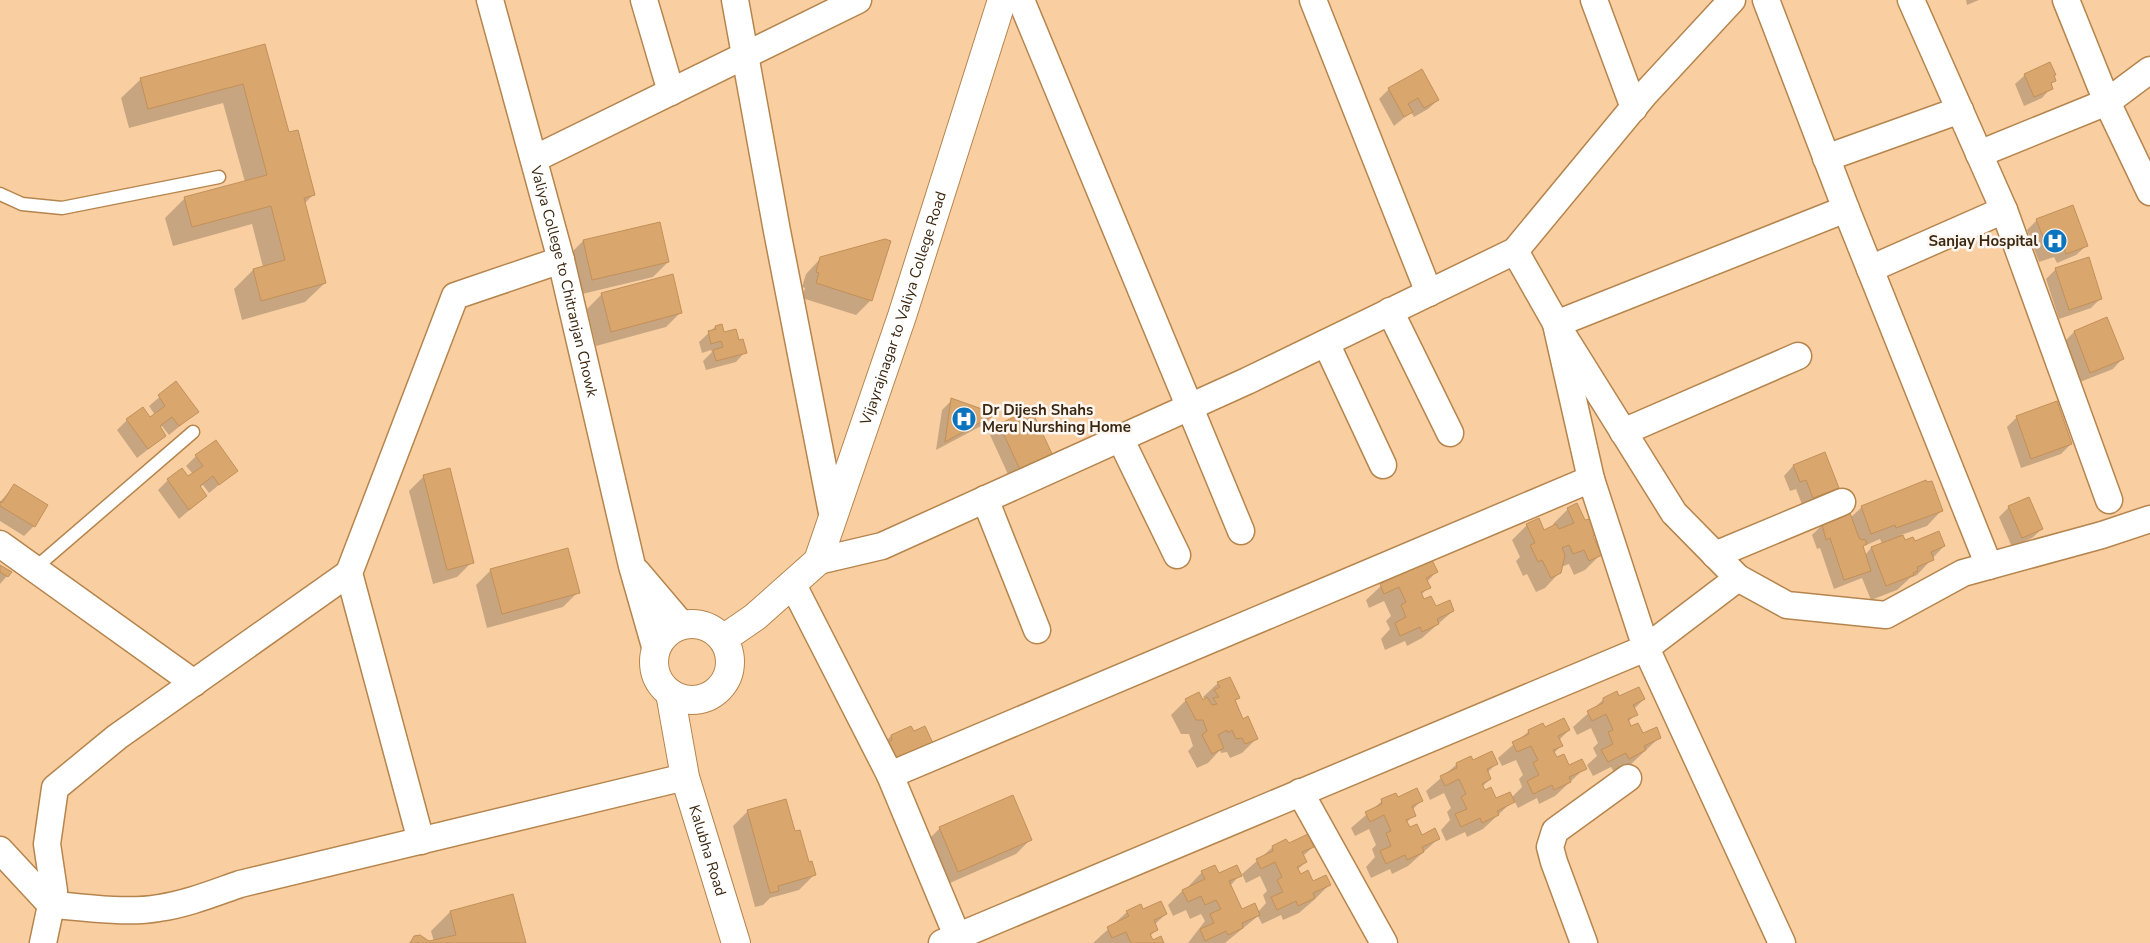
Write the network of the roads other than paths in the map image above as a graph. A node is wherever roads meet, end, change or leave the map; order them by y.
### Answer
1 (490, 0) edge
2 (644, 0) edge
3 (736, 0) edge
4 (858, 0) edge
5 (1002, 0) edge
6 (1021, 0) edge
7 (1314, 0) edge
8 (1594, 0) edge
9 (1766, 0) edge
10 (1911, 0) edge
11 (2066, 0) edge
12 (1721, 5) edge
13 (828, 7) edge
14 (745, 56) junction
15 (2150, 70) edge
16 (672, 92) junction
17 (2107, 102) junction
18 (1634, 108) junction
19 (1960, 110) junction
20 (1979, 154) junction
21 (1826, 158) junction
22 (534, 159) junction
23 (219, 177) dead end
24 (2150, 192) edge
25 (0, 194) edge
26 (1846, 209) junction
27 (2004, 210) junction
28 (1515, 252) junction
29 (561, 260) junction
30 (1870, 269) junction
31 (1429, 293) junction
32 (1390, 311) junction
33 (1556, 324) junction
34 (1326, 342) junction
35 (1798, 356) dead end
36 (1190, 406) junction
37 (193, 432) dead end
38 (1623, 432) junction
39 (1450, 433) dead end
40 (1120, 438) junction
41 (1383, 465) dead end
42 (1590, 479) junction
43 (985, 499) junction
44 (2109, 500) dead end
45 (1842, 502) dead end
46 (833, 518) junction
47 (2150, 519) edge
48 (1241, 531) dead end
49 (0, 544) edge
50 (1177, 555) dead end
51 (1715, 555) junction
52 (818, 561) junction
53 (632, 566) junction
54 (1989, 566) junction
55 (34, 569) junction
56 (349, 573) junction
57 (1738, 578) junction
58 (785, 592) junction
59 (682, 625) junction
60 (1037, 630) dead end
61 (723, 640) junction
62 (1646, 648) junction
63 (656, 650) junction
64 (730, 667) junction
65 (194, 683) junction
66 (670, 693) junction
67 (700, 699) junction
68 (684, 768) junction
69 (890, 776) junction
70 (1628, 778) dead end
71 (1300, 792) junction
72 (421, 841) junction
73 (0, 850) edge
74 (51, 904) junction
75 (953, 941) edge
76 (44, 943) edge
77 (736, 943) edge
78 (1384, 943) edge
79 (1584, 943) edge
80 (1782, 943) edge

1 - 22 street, Valiya College to Chitranjan Chowk
2 - 16 street
3 - 14 street
4 - 13 street
5 - 46 street, Vijayrajnagar to Valiya College Road
6 - 36 street
7 - 31 street
8 - 18 street
9 - 21 street
10 - 19 street
11 - 17 street
12 - 18 street
13 - 14 street
14 - 16 street
14 - 46 street
15 - 17 street
16 - 22 street
17 - 20 street
17 - 24 street
18 - 28 street
19 - 20 street
19 - 21 street
20 - 27 street
21 - 26 street
22 - 29 street, Valiya College to Chitranjan Chowk
23 - 25 lane
26 - 30 street
26 - 33 street
27 - 30 street
27 - 44 street
28 - 31 street
28 - 33 street
29 - 53 street, Valiya College to Chitranjan Chowk
29 - 56 street
30 - 54 street
31 - 32 street
32 - 34 street
32 - 39 street
33 - 38 street
33 - 42 street
34 - 36 street
34 - 41 street
35 - 38 street
36 - 40 street
36 - 48 street
37 - 55 lane
38 - 51 street
40 - 43 street
40 - 50 street
42 - 62 street
42 - 69 street
43 - 52 street
43 - 60 street
45 - 51 street
46 - 52 street, Vijayrajnagar to Valiya College Road
47 - 54 street
49 - 55 street
51 - 57 street
52 - 58 street, Vijayrajnagar to Valiya College Road
53 - 59 street, Valiya College to Chitranjan Chowk
53 - 63 street, Valiya College to Chitranjan Chowk
54 - 57 street
55 - 65 street
56 - 65 street
56 - 72 street
57 - 62 street
58 - 61 street, Vijayrajnagar to Valiya College Road
58 - 64 street, Vijayrajnagar to Valiya College Road
58 - 69 street
59 - 61 street
59 - 63 street
61 - 64 street
62 - 71 street
62 - 80 street
63 - 66 street
64 - 67 street
65 - 74 street
66 - 67 street
66 - 68 street, Kalubha Road
67 - 68 street
68 - 72 street
68 - 77 street, Kalubha Road
69 - 75 street
70 - 79 street
71 - 75 street
71 - 78 street
72 - 74 street
73 - 74 street
74 - 76 street

